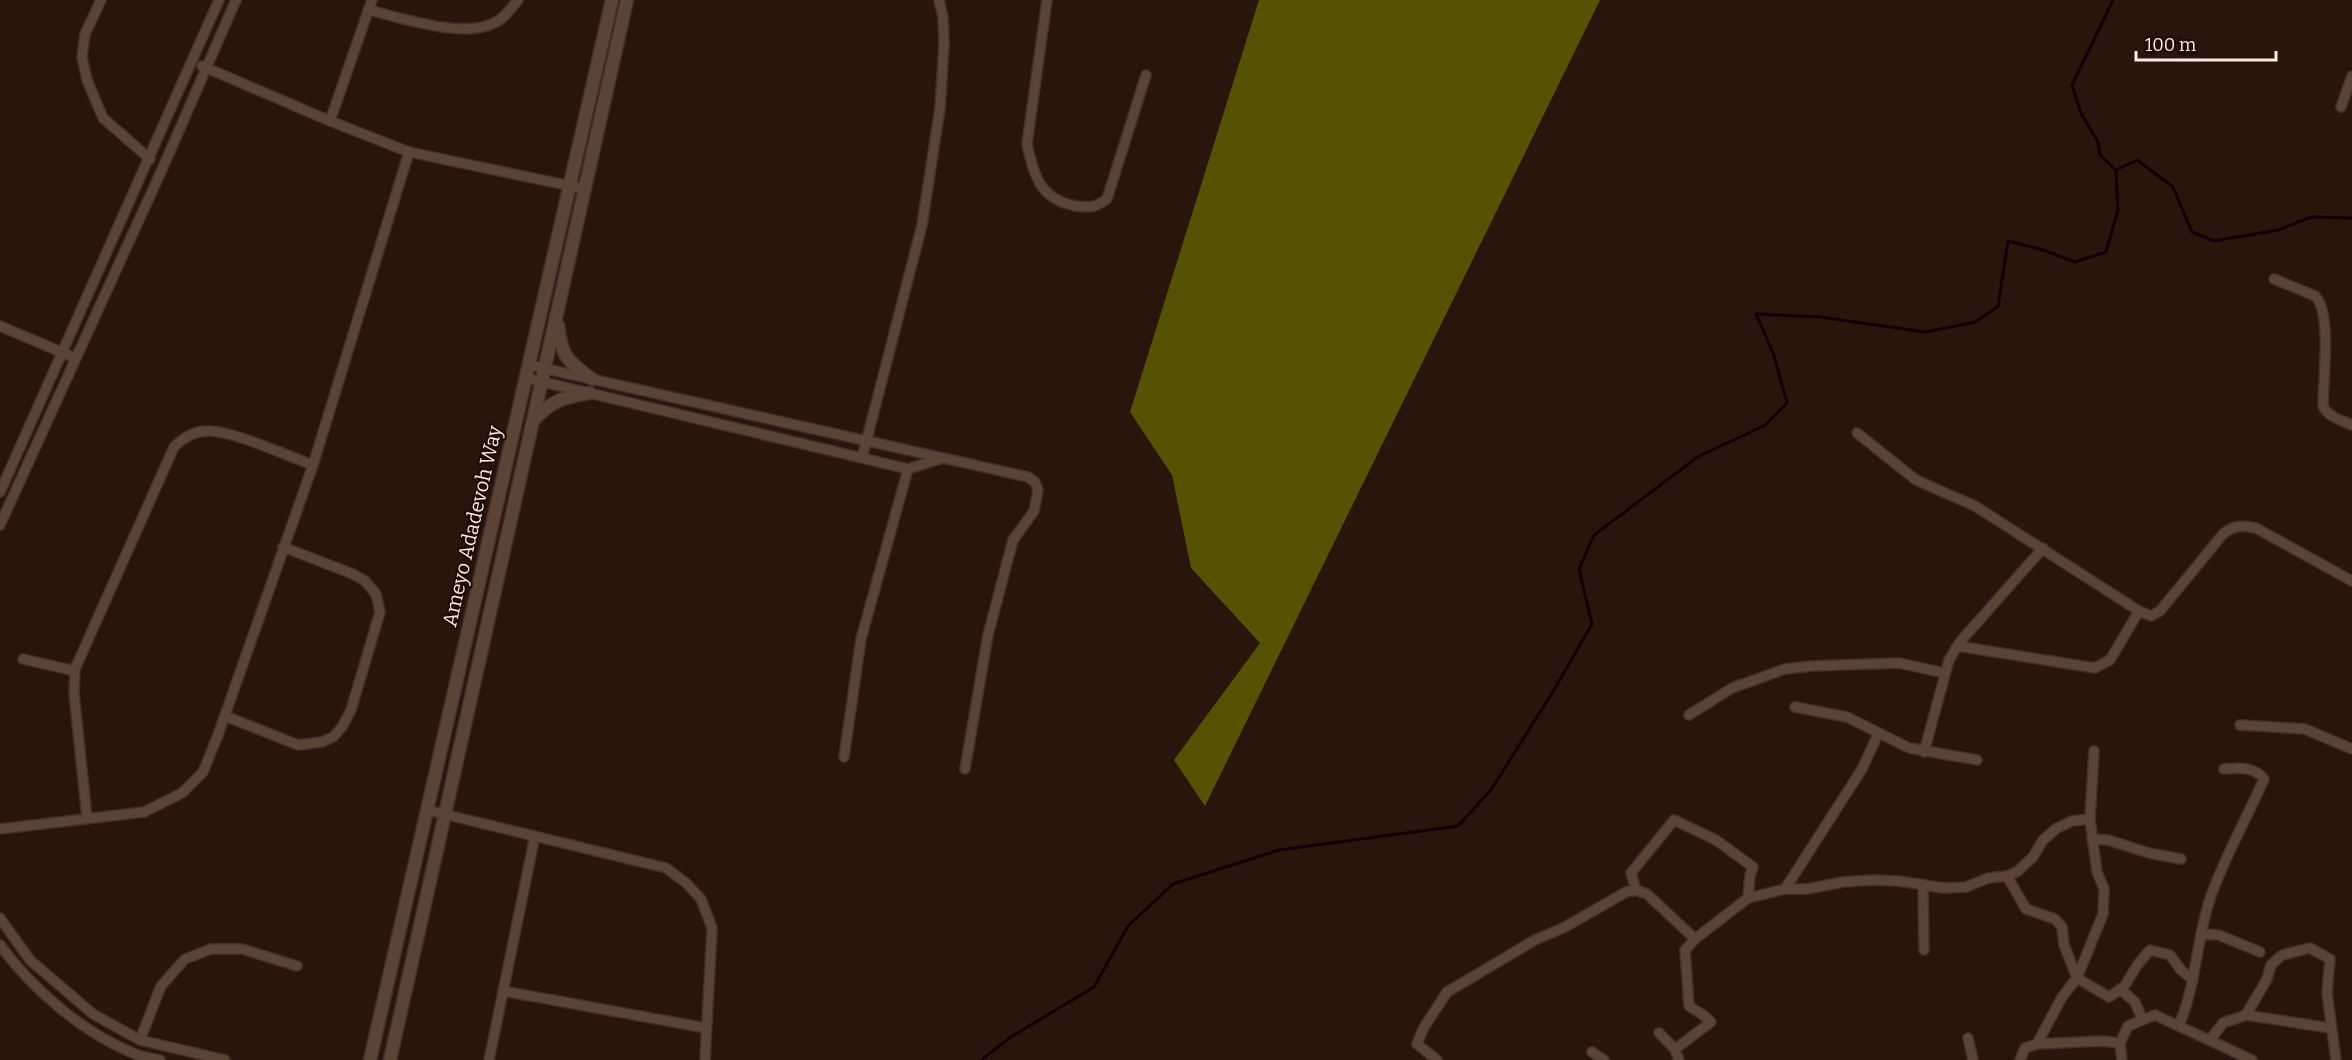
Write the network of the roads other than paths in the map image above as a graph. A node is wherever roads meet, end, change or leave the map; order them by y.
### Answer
1 (101, 0) edge
2 (219, 0) edge
3 (236, 0) edge
4 (372, 0) edge
5 (518, 0) edge
6 (612, 0) edge
7 (627, 0) edge
8 (939, 0) edge
9 (1046, 0) edge
10 (368, 10) junction
11 (192, 61) junction
12 (206, 67) junction
13 (1146, 75) dead end
14 (2352, 76) edge
15 (2341, 107) dead end
16 (330, 121) junction
17 (409, 152) junction
18 (150, 159) junction
19 (569, 186) junction
20 (585, 189) junction
21 (2274, 279) dead end
22 (557, 316) junction
23 (0, 326) edge
24 (61, 352) junction
25 (75, 358) junction
26 (529, 365) junction
27 (545, 368) junction
28 (526, 378) junction
29 (592, 379) junction
30 (542, 381) junction
31 (590, 393) junction
32 (533, 420) junction
33 (2352, 425) edge
34 (1857, 433) dead end
35 (866, 442) junction
36 (943, 457) junction
37 (862, 458) junction
38 (313, 465) junction
39 (908, 469) junction
40 (4, 473) edge
41 (0, 492) edge
42 (0, 525) edge
43 (284, 547) junction
44 (2043, 548) junction
45 (2352, 581) edge
46 (2139, 611) junction
47 (1957, 646) junction
48 (24, 659) dead end
49 (75, 671) junction
50 (1945, 673) junction
51 (1795, 707) dead end
52 (1689, 715) dead end
53 (225, 716) junction
54 (2240, 725) dead end
55 (1878, 734) junction
56 (2352, 749) edge
57 (2094, 751) dead end
58 (1924, 752) junction
59 (844, 757) dead end
60 (1977, 760) dead end
61 (965, 769) dead end
62 (2224, 769) dead end
63 (427, 810) junction
64 (445, 814) junction
65 (87, 818) junction
66 (2090, 819) junction
67 (0, 828) edge
68 (535, 837) junction
69 (2092, 839) junction
70 (2181, 859) dead end
71 (2007, 876) junction
72 (1923, 885) junction
73 (1785, 889) junction
74 (1636, 890) junction
75 (1748, 898) junction
76 (0, 918) edge
77 (2201, 934) junction
78 (1695, 939) junction
79 (0, 945) edge
80 (1924, 950) dead end
81 (2260, 952) dead end
82 (297, 966) dead end
83 (2077, 978) junction
84 (2193, 980) junction
85 (2120, 989) junction
86 (503, 991) junction
87 (2246, 1015) junction
88 (2142, 1019) junction
89 (2179, 1025) junction
90 (706, 1028) junction
91 (2330, 1029) junction
92 (1659, 1033) dead end
93 (375, 1038) junction
94 (1968, 1038) dead end
95 (140, 1040) junction
96 (2210, 1040) junction
97 (2120, 1043) junction
98 (2037, 1044) junction
99 (1675, 1048) junction
100 (1425, 1052) junction
101 (1592, 1052) dead end
102 (160, 1060) edge
103 (225, 1060) edge
104 (362, 1060) edge
105 (370, 1060) edge
106 (390, 1060) edge
107 (489, 1060) edge
108 (705, 1060) edge
109 (1418, 1060) edge
110 (1437, 1060) edge
111 (1604, 1060) edge
112 (1679, 1060) edge
113 (1973, 1060) edge
114 (2020, 1060) edge
115 (2122, 1060) edge
116 (2252, 1060) edge
117 (2336, 1060) edge

1 - 18 street
2 - 11 street
3 - 12 street
4 - 10 street
5 - 10 street
6 - 19 street, Ameyo Adadevoh Way
7 - 20 street, Ameyo Adadevoh Way
8 - 35 street
9 - 13 street
10 - 16 street
11 - 12 street
11 - 18 street
12 - 16 street
12 - 25 street
14 - 15 street
16 - 17 street
17 - 19 street
17 - 38 street
18 - 24 street
19 - 20 street
19 - 26 street, Ameyo Adadevoh Way
20 - 22 street, Ameyo Adadevoh Way
21 - 33 street
22 - 27 street, Ameyo Adadevoh Way
22 - 29 street
23 - 24 street
24 - 25 street
24 - 40 street
25 - 42 street
26 - 27 street
26 - 28 street, Ameyo Adadevoh Way
27 - 29 street
27 - 30 street, Ameyo Adadevoh Way
28 - 30 street
28 - 63 street, Ameyo Adadevoh Way
29 - 35 street
30 - 31 street
30 - 32 street, Ameyo Adadevoh Way
31 - 32 street
31 - 37 street
32 - 64 street, Ameyo Adadevoh Way
34 - 44 street
35 - 36 street
35 - 37 street
36 - 39 street
36 - 61 street
37 - 39 street
38 - 43 street
38 - 49 street
39 - 59 street
40 - 41 street
43 - 53 street
43 - 53 street
44 - 46 street
44 - 47 street
45 - 46 street
46 - 47 street
47 - 50 street
48 - 49 street
49 - 65 street
50 - 52 street
50 - 58 street
51 - 55 street
53 - 65 street
54 - 56 street
55 - 58 street
55 - 73 street
57 - 66 street
58 - 60 street
62 - 77 street
63 - 64 street
63 - 93 street, Ameyo Adadevoh Way
64 - 68 street
64 - 106 street, Ameyo Adadevoh Way
65 - 67 street
66 - 69 street
66 - 71 street
68 - 86 street
68 - 90 street
69 - 70 street
69 - 83 street
71 - 72 street
71 - 83 street
72 - 73 street
72 - 80 street
73 - 75 street
74 - 75 street
74 - 78 street
74 - 100 street
75 - 78 street
76 - 95 street
77 - 81 street
77 - 84 street
78 - 99 street
79 - 102 street
82 - 95 street
83 - 85 street
83 - 98 street
84 - 85 street
84 - 89 street
85 - 88 street
86 - 90 street
86 - 107 street
87 - 91 street
87 - 91 street
87 - 96 street
88 - 89 street
88 - 97 street
89 - 96 street
90 - 108 street
91 - 117 street
92 - 99 street
93 - 104 street
93 - 105 street, Ameyo Adadevoh Way
94 - 113 street
95 - 103 street
96 - 116 street
97 - 98 street
97 - 115 street
98 - 114 street
99 - 112 street
100 - 109 street
100 - 110 street
101 - 111 street

